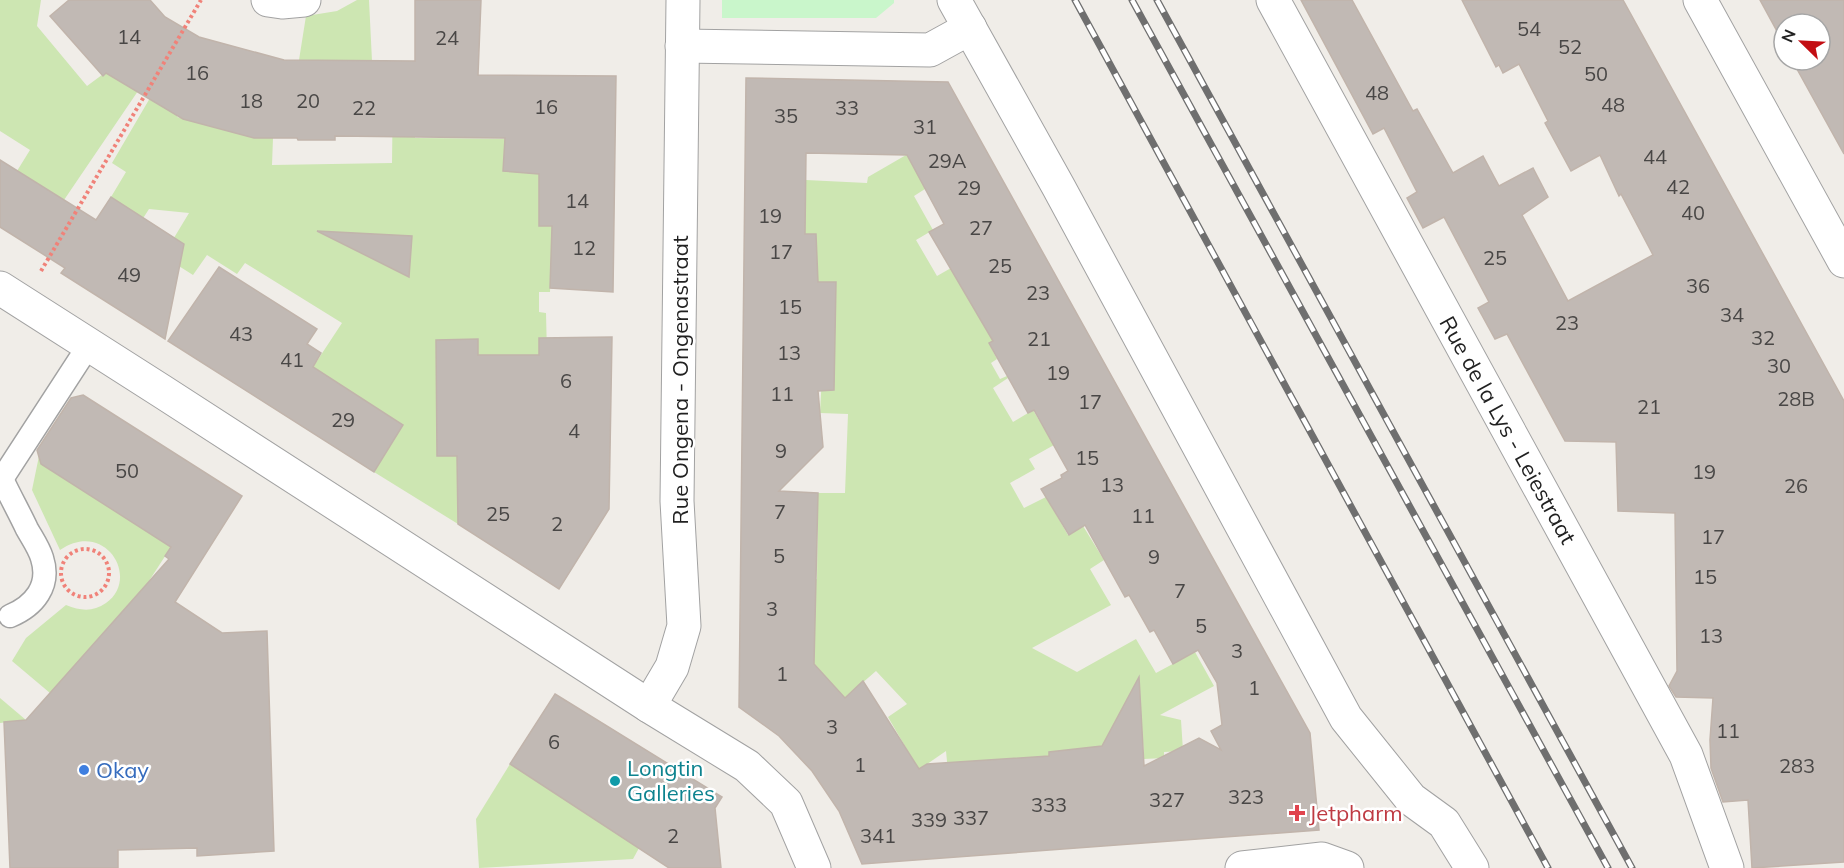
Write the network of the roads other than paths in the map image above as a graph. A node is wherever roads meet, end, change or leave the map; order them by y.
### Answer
1 (268, 0) edge
2 (304, 0) edge
3 (683, 0) edge
4 (954, 0) edge
5 (1273, 0) edge
6 (1700, 0) edge
7 (970, 28) junction
8 (682, 46) junction
9 (1844, 261) edge
10 (11, 296) edge
11 (89, 345) junction
12 (1, 481) edge
13 (10, 616) dead end
14 (649, 706) junction
15 (814, 868) edge
16 (1242, 868) edge
17 (1347, 868) edge
18 (1472, 868) edge
19 (1727, 868) edge

1 - 2 street
3 - 8 street, Rue Ongena - Ongenastraat
4 - 7 street
5 - 19 street, Rue de la Lys - Leiestraat
6 - 9 street
7 - 8 street
7 - 18 street
8 - 14 street, Rue Ongena - Ongenastraat
10 - 11 street
11 - 12 lane
11 - 14 street
12 - 13 lane
14 - 15 street
16 - 17 street

